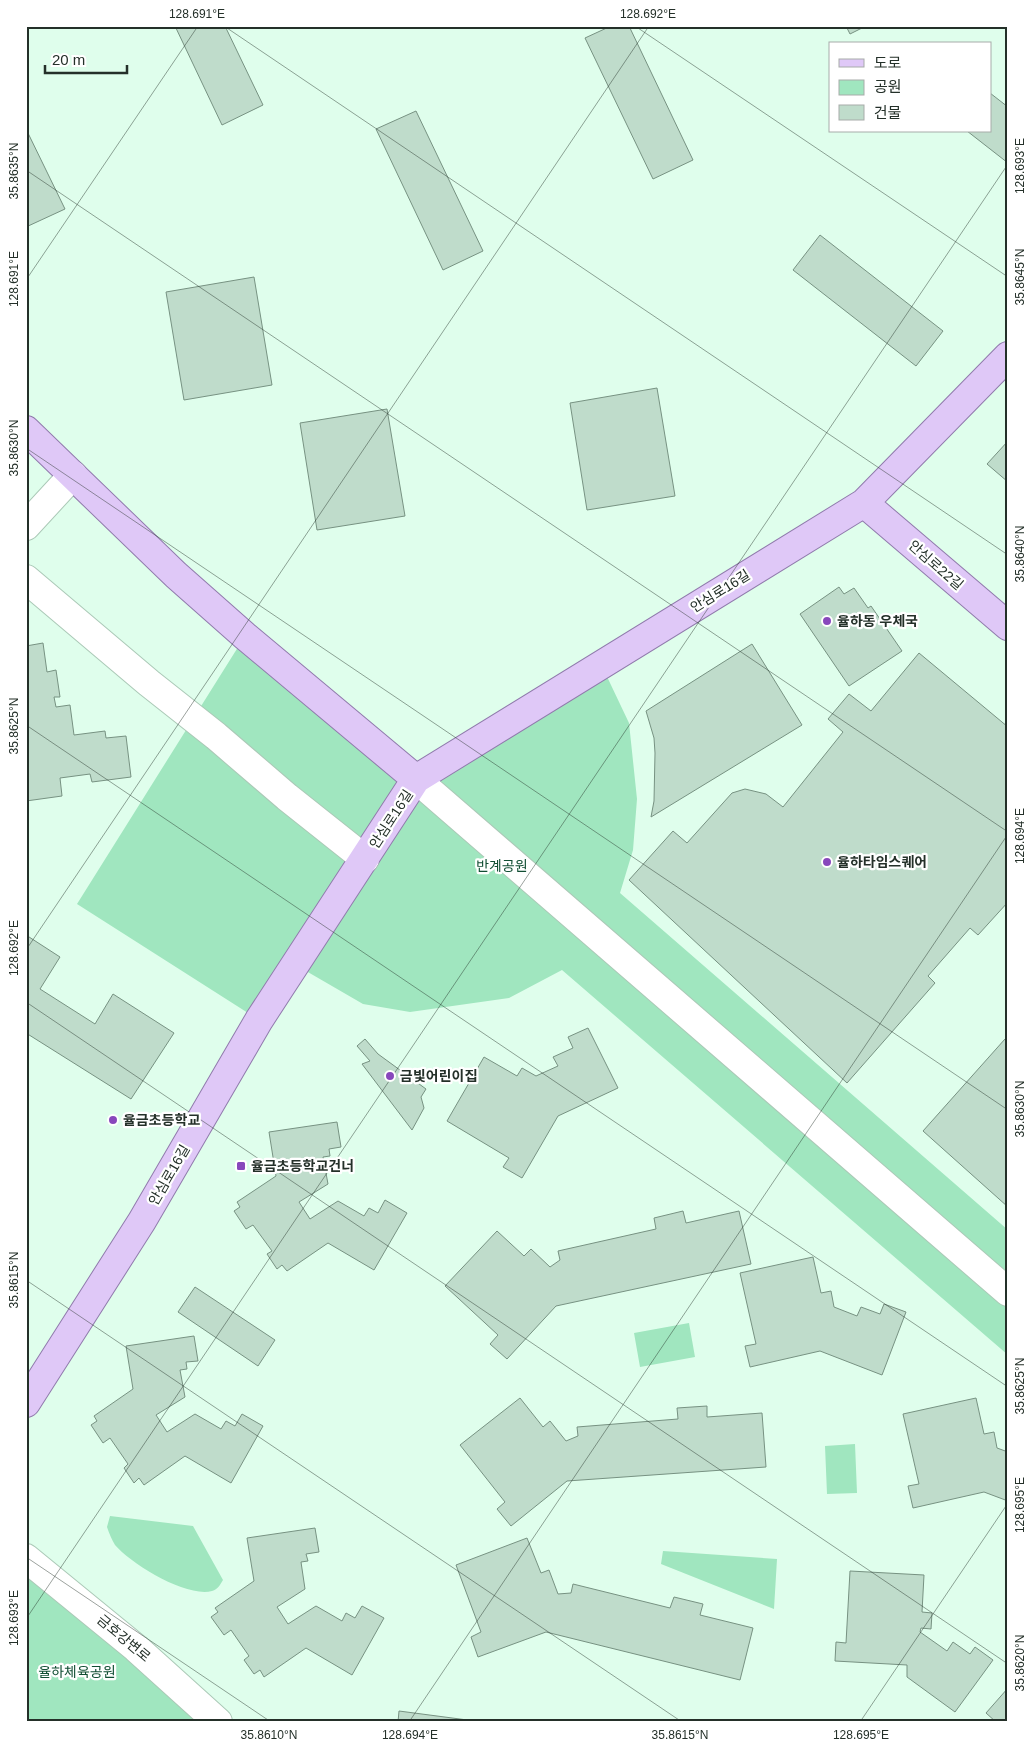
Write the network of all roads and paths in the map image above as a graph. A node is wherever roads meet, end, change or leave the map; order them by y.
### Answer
1 (1008, 356) edge
2 (26, 430) edge
3 (73, 475) junction
4 (864, 503) junction
5 (26, 526) edge
6 (26, 579) edge
7 (1008, 626) edge
8 (416, 779) junction
9 (365, 859) junction
10 (1008, 1292) edge
11 (26, 1403) edge
12 (26, 1558) edge
13 (218, 1722) edge

1 - 4 main road, 안심로16길
2 - 3 main road
3 - 5 street
3 - 8 main road
4 - 7 main road, 안심로22길
4 - 8 main road, 안심로16길
6 - 9 street
8 - 9 main road, 안심로16길
8 - 10 street
9 - 11 main road, 안심로16길
12 - 13 street, 금호강변로

